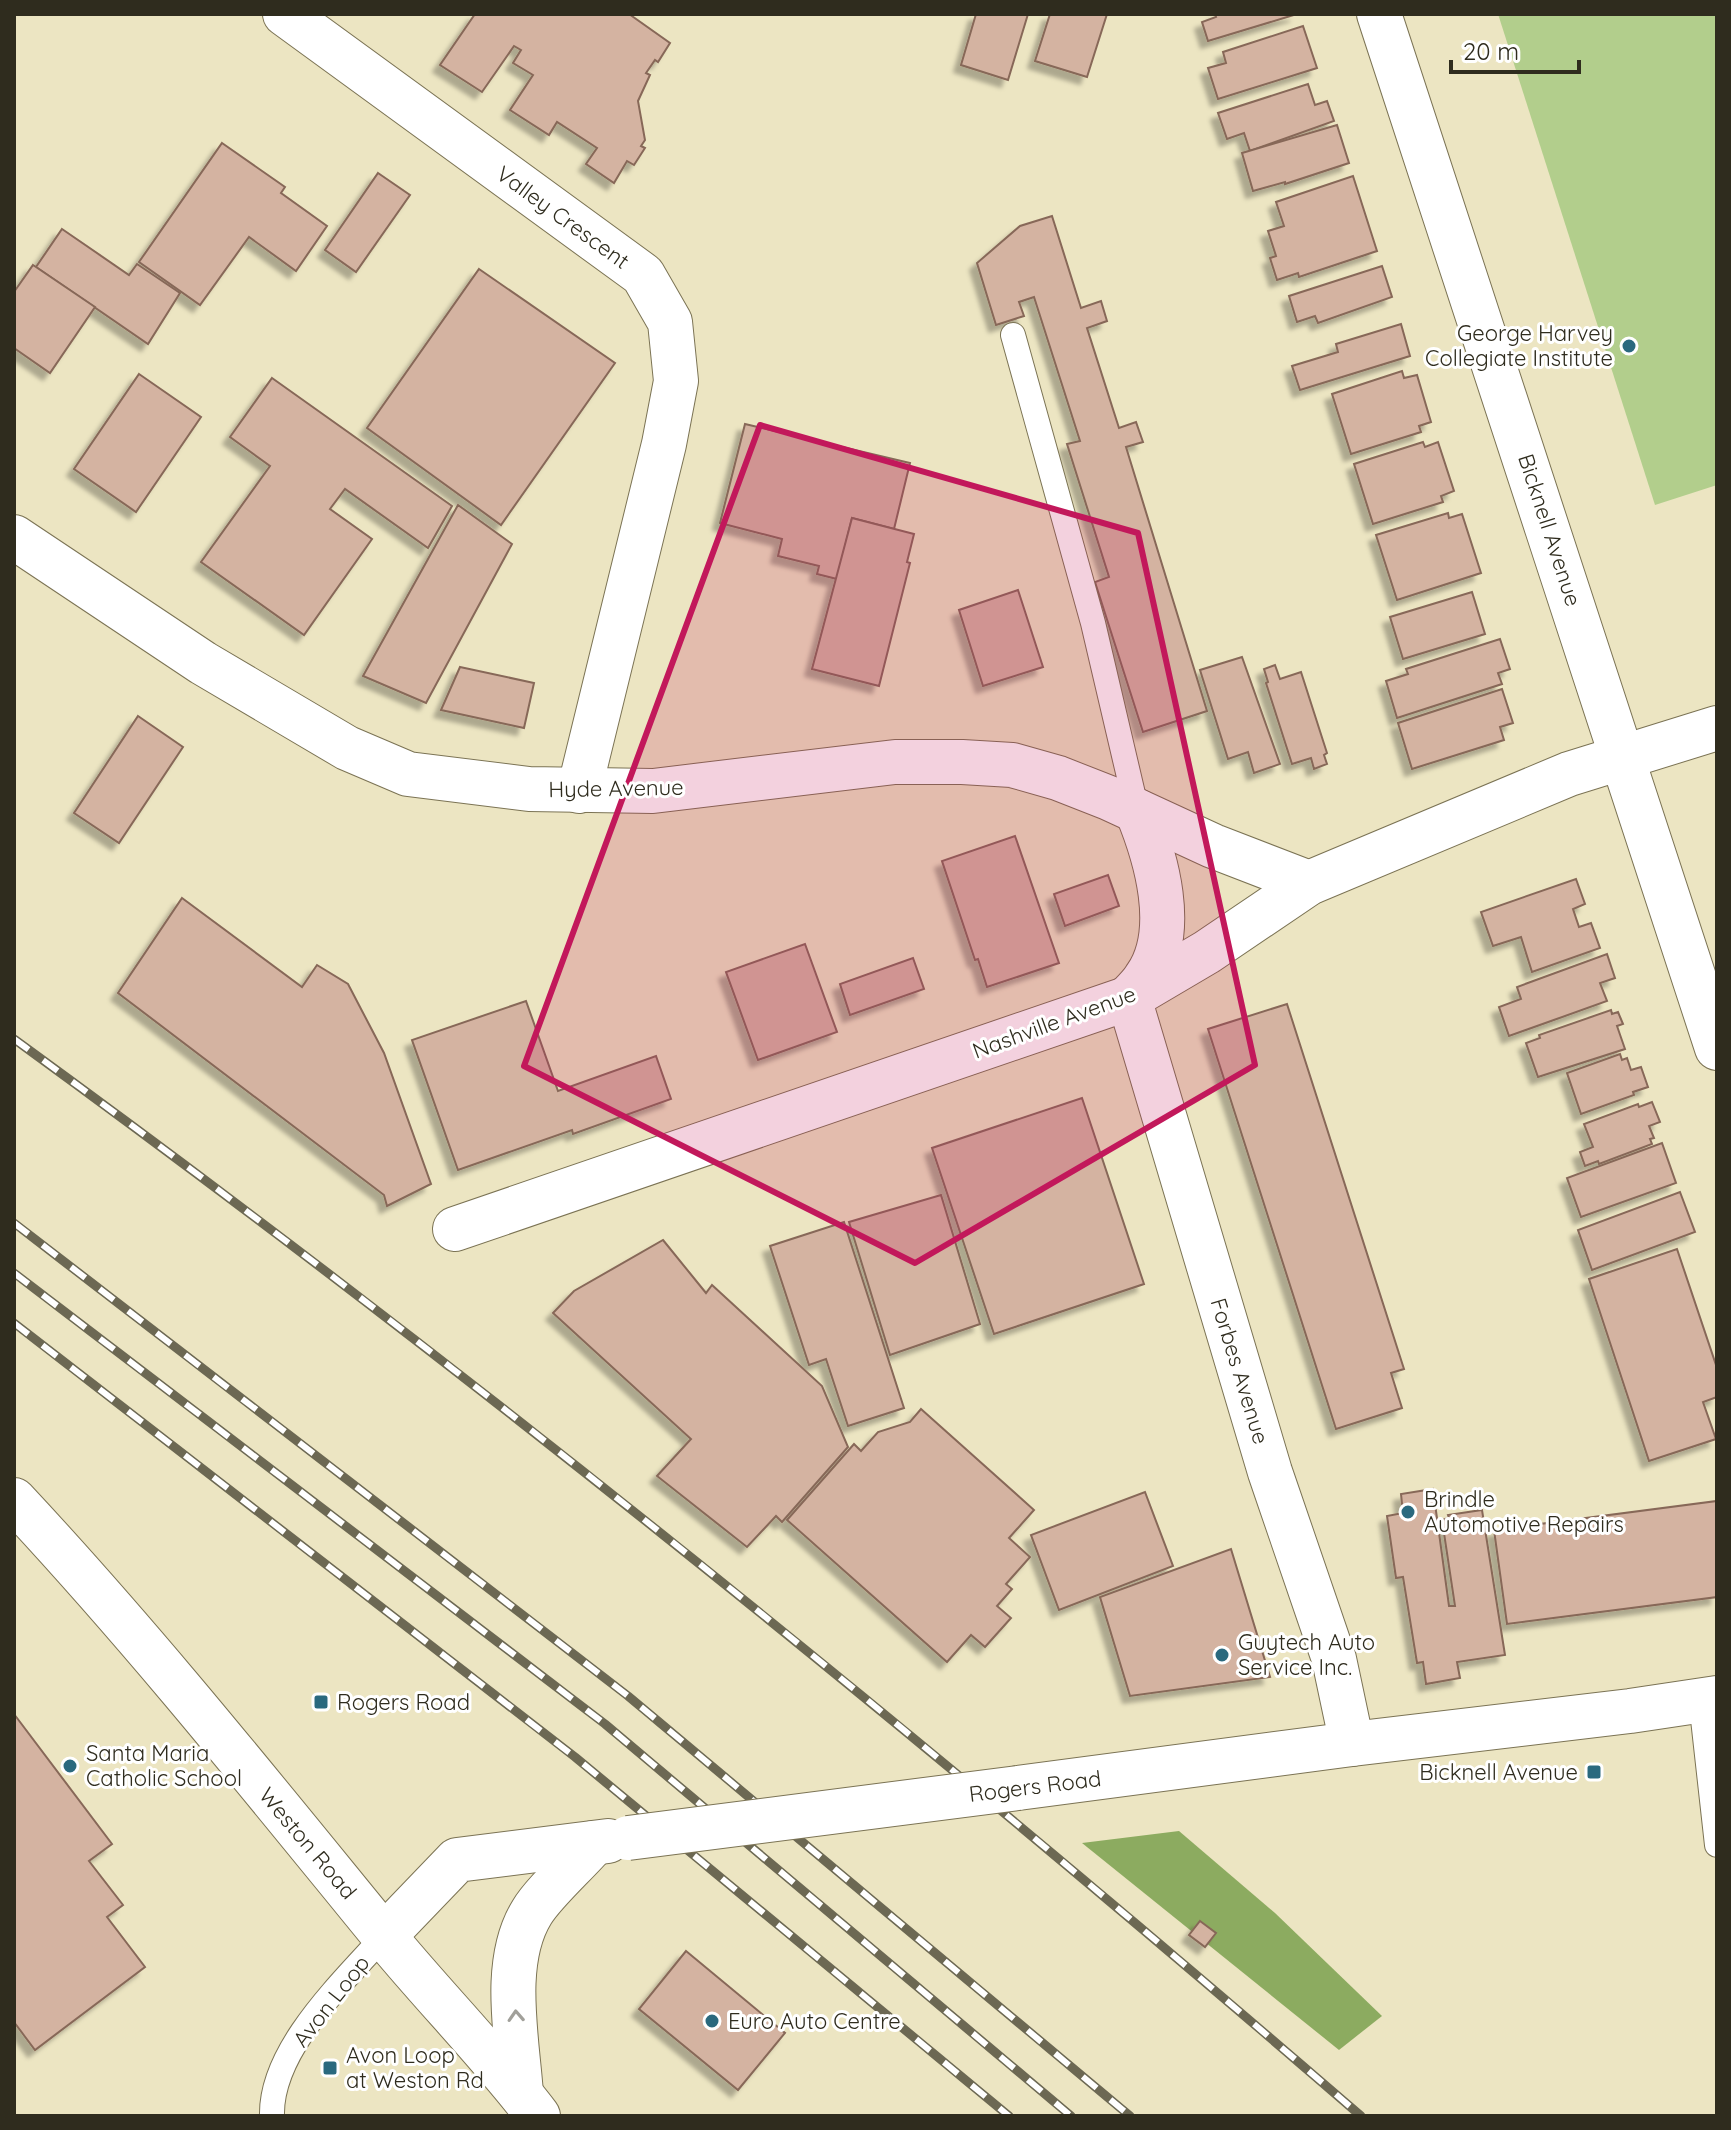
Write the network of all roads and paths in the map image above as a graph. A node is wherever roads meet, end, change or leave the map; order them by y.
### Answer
1 (285, 14) edge
2 (1379, 14) edge
3 (1013, 335) dead end
4 (14, 537) edge
5 (1717, 728) edge
6 (1624, 756) junction
7 (579, 791) junction
8 (1137, 811) junction
9 (1309, 883) junction
10 (1129, 998) junction
11 (1717, 1048) edge
12 (455, 1229) dead end
13 (14, 1500) edge
14 (1709, 1699) edge
15 (1352, 1744) junction
16 (611, 1841) junction
17 (1717, 1845) edge
18 (384, 1936) junction
19 (529, 2105) edge
20 (272, 2116) edge

1 - 7 street, Valley Crescent
2 - 6 street, Bicknell Avenue
3 - 8 lane
4 - 7 street, Hyde Avenue
5 - 6 street, Nashville Avenue
6 - 9 street, Nashville Avenue
6 - 11 street, Bicknell Avenue
7 - 8 street, Hyde Avenue
8 - 9 street, Hyde Avenue
8 - 10 street
9 - 10 street, Nashville Avenue
10 - 12 street, Nashville Avenue
10 - 15 street, Forbes Avenue
13 - 18 street, Weston Road
14 - 15 street, Rogers Road
14 - 17 lane
15 - 16 street, Rogers Road, bridge
16 - 18 street, Rogers Road
19 -> 16 street
18 - 19 street, Weston Road
18 - 20 lane, Avon Loop

